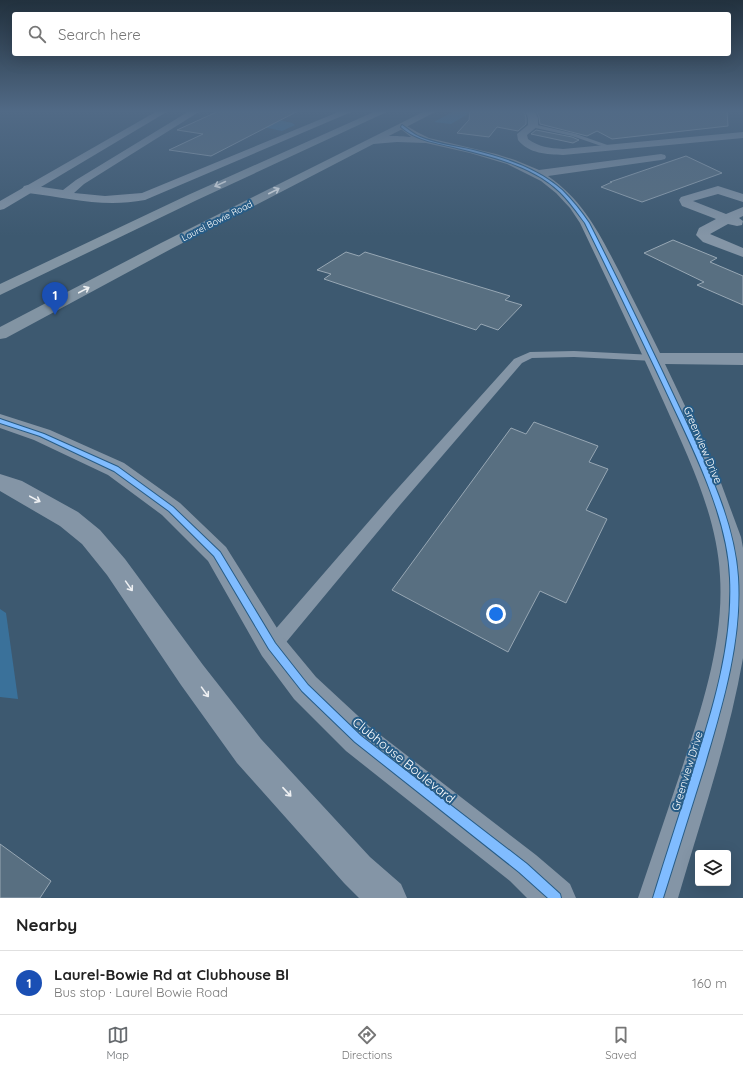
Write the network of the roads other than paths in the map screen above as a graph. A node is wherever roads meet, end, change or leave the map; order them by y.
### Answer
1 (94, 152) edge
2 (129, 152) edge
3 (251, 152) edge
4 (290, 152) edge
5 (351, 152) edge
6 (471, 152) edge
7 (672, 156) dead end
8 (538, 174) junction
9 (28, 190) junction
10 (68, 194) junction
11 (743, 198) edge
12 (0, 206) edge
13 (743, 211) edge
14 (727, 219) junction
15 (743, 224) edge
16 (97, 242) junction
17 (743, 253) edge
18 (0, 281) edge
19 (0, 290) edge
20 (0, 334) edge
21 (654, 358) junction
22 (743, 359) edge
23 (0, 421) edge
24 (0, 482) edge
25 (272, 646) junction
26 (386, 898) edge
27 (556, 898) edge
28 (658, 898) edge

1 - 9 street
2 - 10 street
3 - 10 street
4 -> 16 main road
20 -> 5 main road, Laurel Bowie Road
6 - 8 street, Greenview Drive
7 - 8 street
8 - 21 street, Greenview Drive
9 - 10 street
9 - 12 street
11 - 14 street
13 - 14 street
14 - 15 street
14 - 17 street
16 - 18 main road
16 - 19 main road
21 - 22 street
21 - 25 lane
21 - 28 street, Greenview Drive
23 - 25 street, Clubhouse Boulevard
24 -> 26 street
25 - 27 street, Clubhouse Boulevard

